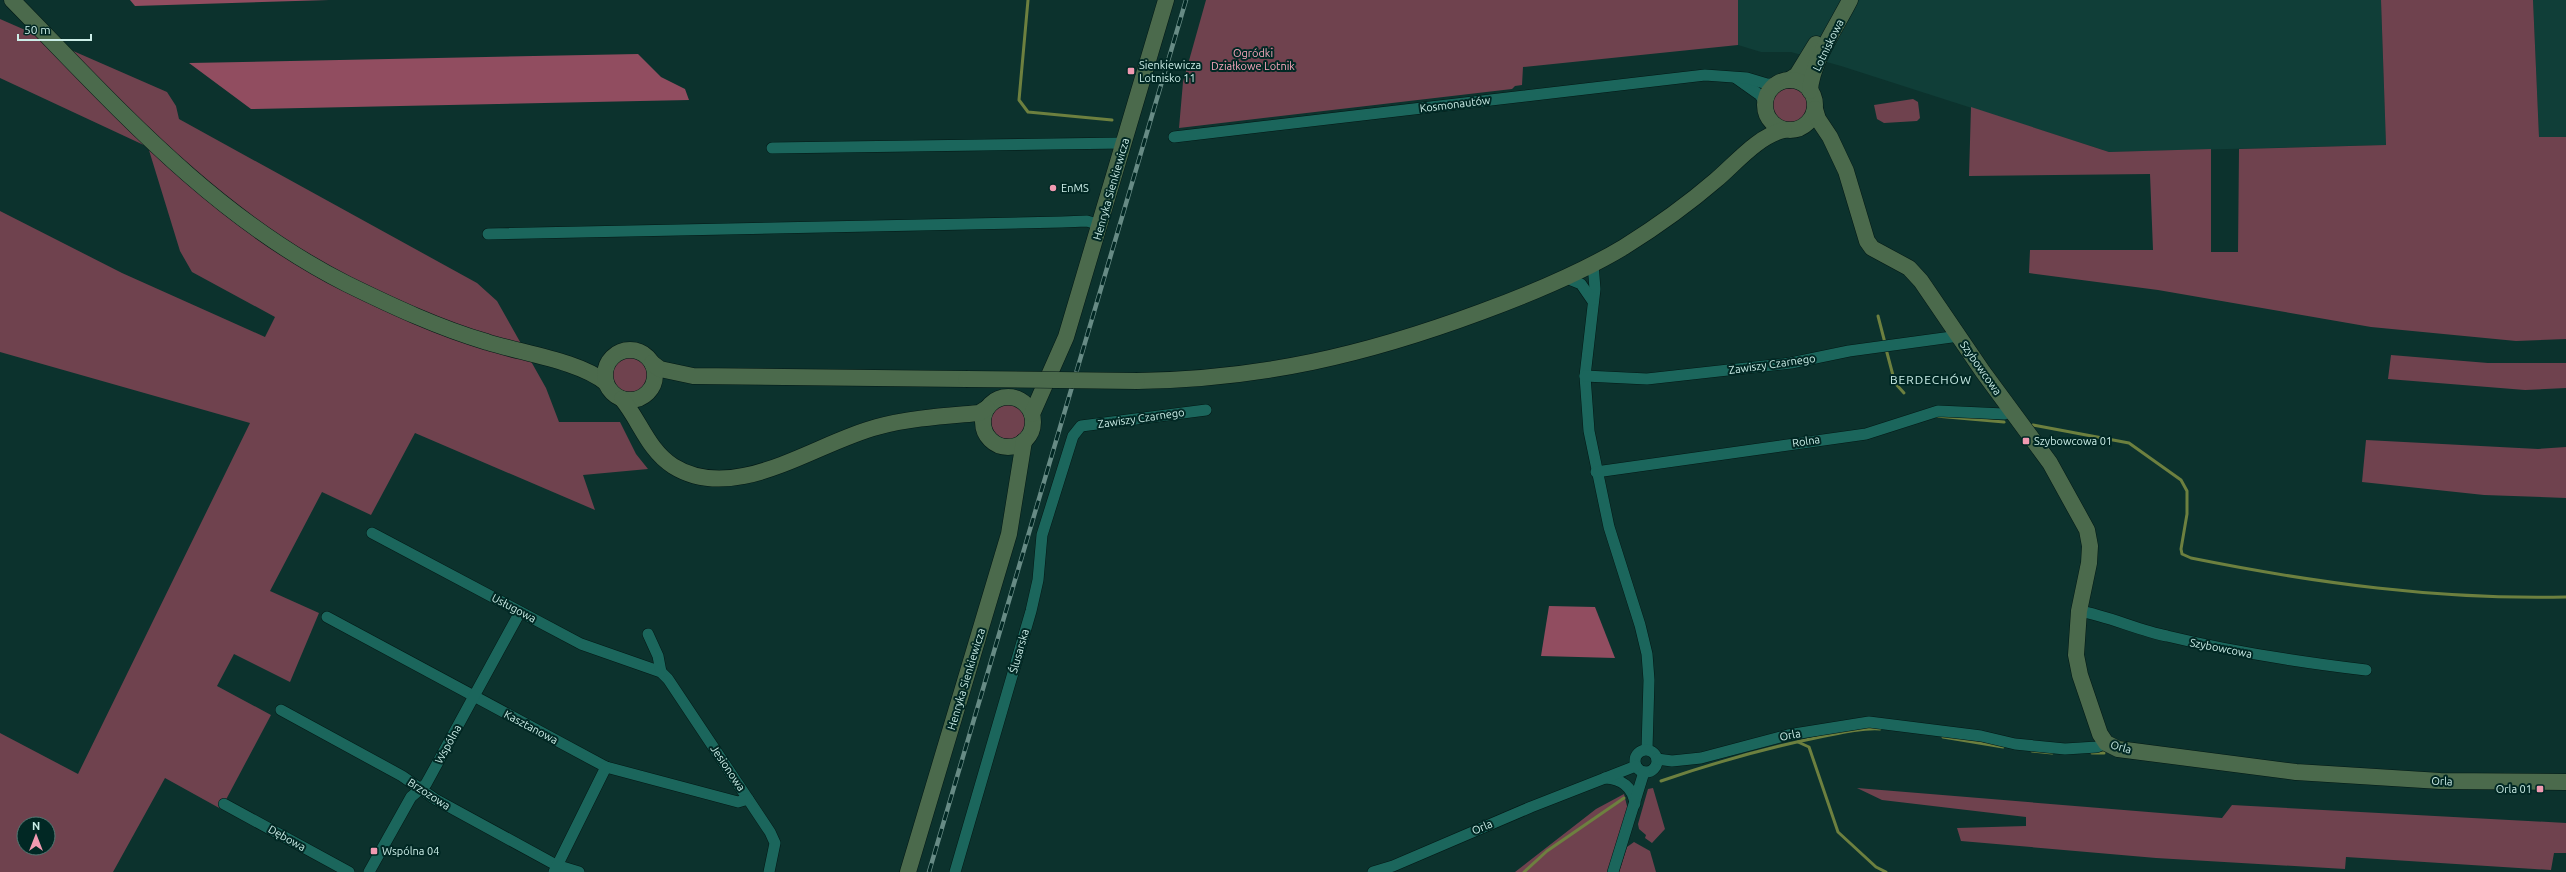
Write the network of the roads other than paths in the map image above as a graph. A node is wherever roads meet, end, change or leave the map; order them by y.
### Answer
1 (12, 0) edge
2 (1166, 0) edge
3 (1838, 0) edge
4 (1850, 0) edge
5 (1736, 78) junction
6 (1784, 82) junction
7 (1810, 91) junction
8 (1766, 108) junction
9 (1815, 109) junction
10 (1801, 128) junction
11 (1784, 130) junction
12 (1174, 137) dead end
13 (1124, 143) junction
14 (1833, 145) junction
15 (772, 148) dead end
16 (1748, 150) junction
17 (1100, 225) junction
18 (488, 234) dead end
19 (1593, 264) junction
20 (1566, 278) junction
21 (1592, 300) junction
22 (1959, 336) junction
23 (610, 360) junction
24 (568, 364) junction
25 (652, 364) junction
26 (693, 376) junction
27 (1048, 376) junction
28 (1585, 376) junction
29 (606, 383) junction
30 (648, 391) junction
31 (1016, 398) junction
32 (622, 399) junction
33 (987, 408) junction
34 (1206, 410) dead end
35 (2012, 411) junction
36 (1032, 414) junction
37 (936, 419) junction
38 (1077, 430) joint
39 (985, 431) junction
40 (643, 432) junction
41 (1024, 441) junction
42 (1002, 446) junction
43 (1596, 472) junction
44 (1016, 485) junction
45 (372, 533) dead end
46 (2079, 611) junction
47 (520, 612) junction
48 (327, 617) dead end
49 (648, 634) dead end
50 (2366, 670) dead end
51 (661, 672) junction
52 (474, 696) junction
53 (281, 710) dead end
54 (2106, 743) junction
55 (1647, 749) junction
56 (1657, 759) junction
57 (606, 767) junction
58 (1640, 769) junction
59 (1604, 778) junction
60 (2566, 782) edge
61 (420, 789) junction
62 (748, 799) junction
63 (224, 804) dead end
64 (1635, 805) junction
65 (555, 869) edge
66 (349, 872) edge
67 (369, 872) edge
68 (580, 872) edge
69 (769, 872) edge
70 (908, 872) edge
71 (955, 872) edge
72 (1373, 872) edge
73 (1613, 872) edge

1 - 24 main road
2 - 13 main road, Henryka Sienkiewicza
3 - 6 main road, Lotniskowa
4 - 7 main road, Lotniskowa
5 - 6 street, Kosmonautów
5 - 8 street, Kosmonautów
5 - 12 street, Kosmonautów
6 - 7 main road
6 - 8 main road
7 - 9 main road
8 - 11 main road
8 - 16 main road
9 - 10 main road
9 - 14 main road, Szybowcowa
10 - 11 main road
10 - 14 main road, Szybowcowa
11 - 16 main road
13 - 15 street
13 - 17 main road, Henryka Sienkiewicza
14 - 22 main road, Szybowcowa
16 - 19 main road
17 - 18 street
17 - 27 main road, Henryka Sienkiewicza
19 - 20 main road
19 - 21 street
20 - 21 street
20 - 26 main road, bridge
21 - 28 street
22 - 28 street, Zawiszy Czarnego
22 - 35 main road, Szybowcowa
23 - 24 main road
23 - 25 main road
23 - 29 main road
24 - 29 main road
25 - 26 main road
25 - 30 main road
26 - 30 main road
27 - 31 main road, Henryka Sienkiewicza
27 - 36 main road, Henryka Sienkiewicza
28 - 43 street
29 - 32 main road
30 - 32 main road
30 - 40 main road
31 - 33 main road
31 - 36 main road
32 - 40 main road
33 - 37 main road
33 - 39 main road
34 - 38 street, Zawiszy Czarnego
35 - 43 street, Rolna
35 - 46 main road, Szybowcowa
36 - 41 main road
37 - 39 main road
37 - 40 main road
38 - 71 street, Ślusarska
39 - 42 main road
41 - 42 main road
41 - 44 main road, Henryka Sienkiewicza
42 - 44 main road, Henryka Sienkiewicza
43 - 55 street
44 - 70 main road, Henryka Sienkiewicza
45 - 47 street, Usługowa
46 - 50 street, Szybowcowa
46 - 54 main road, Szybowcowa
47 - 51 street, Usługowa
47 - 52 street, Wspólna
48 - 52 street, Kasztanowa
49 - 51 street
51 - 62 street, Jesionowa
52 - 57 street, Kasztanowa
52 - 61 street, Wspólna
53 - 61 street, Brzozowa
54 - 56 street, Orla
54 - 60 main road, Orla
55 - 56 street
55 - 58 street
56 - 58 street
57 - 62 street, Kasztanowa
57 - 65 street
58 - 59 street, Orla
58 - 64 street
59 - 64 street
59 - 72 street, Orla
61 - 65 street, Brzozowa
61 - 67 street, Wspólna
62 - 69 street, Jesionowa
63 - 66 street, Dębowa
64 - 73 street
65 - 68 street, Brzozowa

